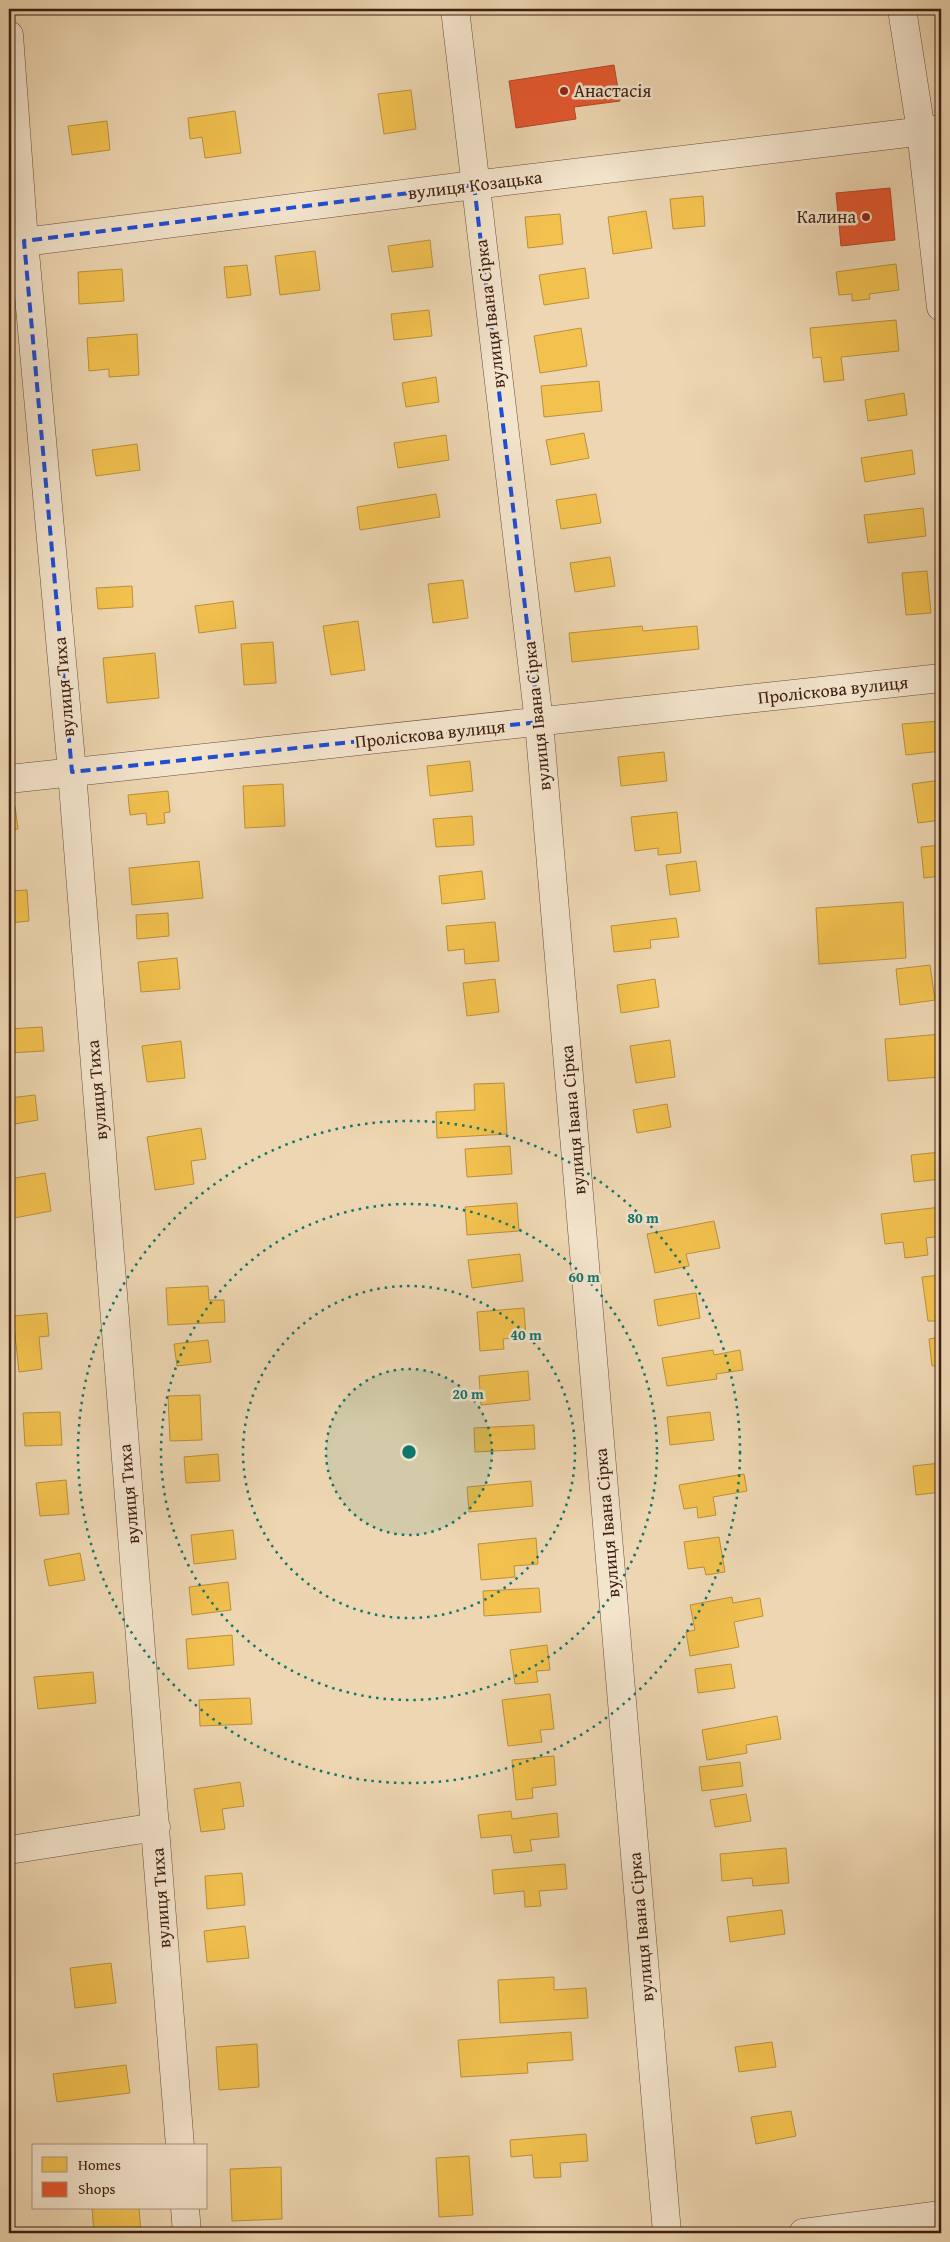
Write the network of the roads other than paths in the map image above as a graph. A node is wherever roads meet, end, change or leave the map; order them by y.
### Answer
1 (455, 9) edge
2 (902, 9) edge
3 (9, 35) edge
4 (931, 130) edge
5 (474, 184) junction
6 (16, 242) edge
7 (941, 306) edge
8 (941, 678) edge
9 (539, 722) junction
10 (72, 772) junction
11 (9, 779) edge
12 (156, 1827) junction
13 (9, 1850) edge
14 (180, 2144) edge
15 (185, 2210) edge
16 (941, 2215) edge
17 (187, 2233) edge
18 (668, 2233) edge
19 (802, 2233) edge

1 - 5 street, вулиця Івана Сірка
2 - 4 street
3 - 6 street, вулиця Тиха
4 - 5 street, вулиця Козацька
4 - 7 street
5 - 6 street, вулиця Козацька
5 - 9 street, вулиця Івана Сірка
6 - 10 street, вулиця Тиха
8 - 9 street, Проліскова вулиця
9 - 10 street, Проліскова вулиця
9 - 18 street, вулиця Івана Сірка
10 - 11 street, Проліскова вулиця
10 - 12 street, вулиця Тиха
12 - 13 street
12 - 14 street, вулиця Тиха
15 - 17 street
16 - 19 street

